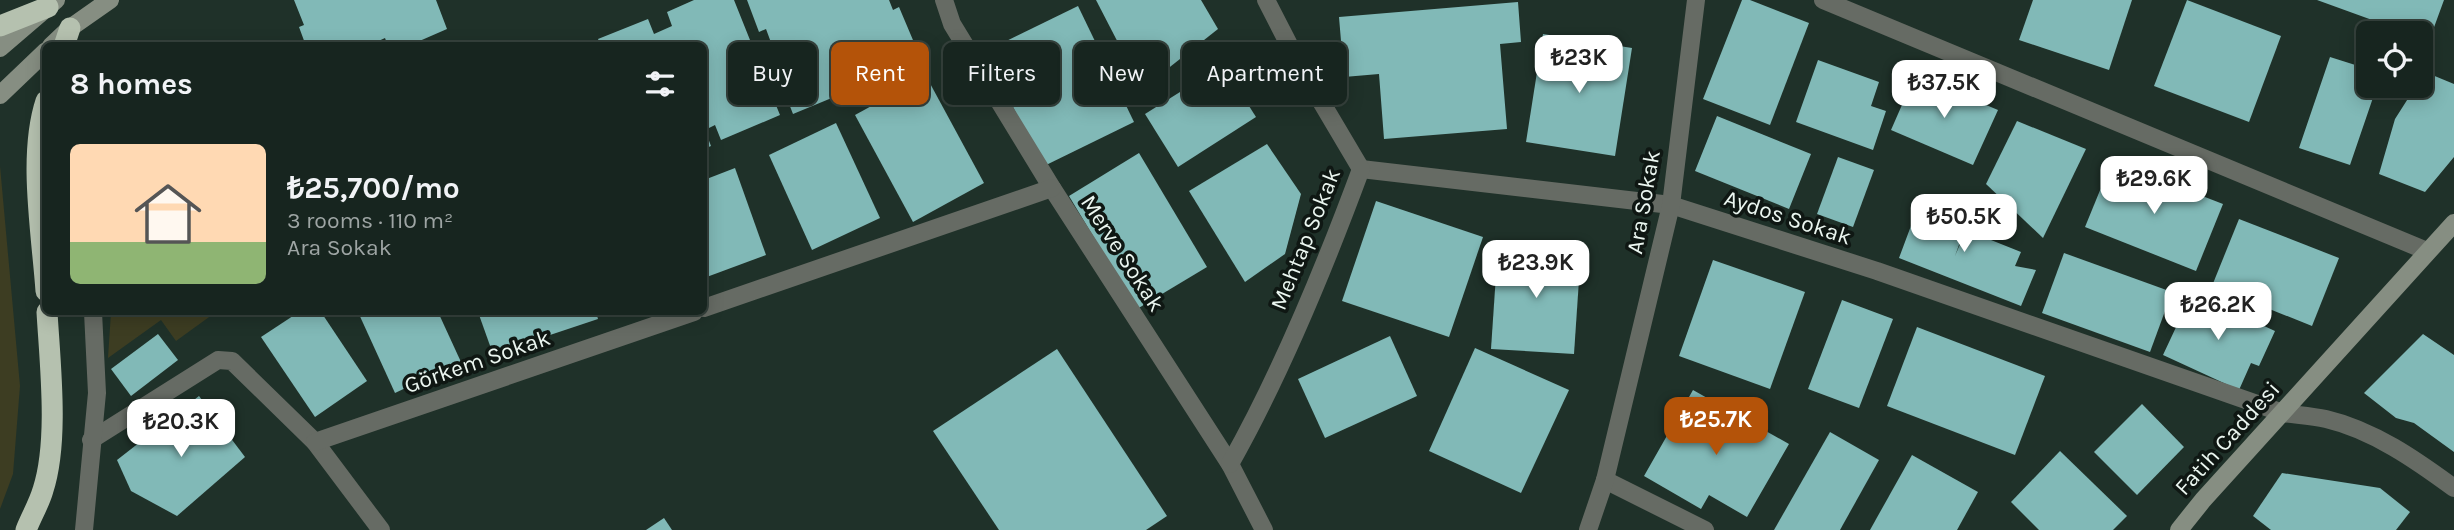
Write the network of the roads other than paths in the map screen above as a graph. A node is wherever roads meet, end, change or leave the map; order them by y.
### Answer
1 (110, 0) edge
2 (944, 0) edge
3 (1266, 0) edge
4 (1696, 0) edge
5 (1823, 0) edge
6 (52, 3) edge
7 (0, 26) edge
8 (67, 37) edge
9 (0, 48) edge
10 (42, 55) edge
11 (0, 95) edge
12 (42, 118) edge
13 (1361, 169) junction
14 (1052, 188) junction
15 (1671, 205) junction
16 (2454, 223) edge
17 (42, 235) edge
18 (2427, 251) junction
19 (707, 307) edge
20 (47, 315) edge
21 (93, 315) edge
22 (685, 315) edge
23 (2283, 413) junction
24 (91, 440) junction
25 (315, 442) junction
26 (1230, 464) junction
27 (1605, 480) junction
28 (2454, 488) edge
29 (26, 530) edge
30 (84, 530) edge
31 (381, 530) edge
32 (1264, 530) edge
33 (1588, 530) edge
34 (1705, 530) edge
35 (2179, 530) edge

1 - 8 street
2 - 14 street, Merve Sokak
3 - 13 street, Mehtap Sokak
4 - 15 street, Ara Sokak
5 - 18 street
6 - 7 highway
6 - 9 street
10 - 11 street
12 - 17 highway
13 - 15 street, Aydos Sokak
13 - 26 street, Mehtap Sokak
14 - 19 street
14 - 26 street, Merve Sokak
15 - 23 street, Aydos Sokak
15 - 27 street, Ara Sokak
16 - 18 street, Fatih Caddesi
18 - 23 street, Fatih Caddesi
20 - 29 highway
21 - 24 street
22 - 25 street, Görkem Sokak
23 - 28 street, Aydos Sokak
23 - 35 street, Fatih Caddesi
24 - 25 street
24 - 30 street
25 - 31 street
26 - 32 street, Merve Sokak
27 - 33 street, Ara Sokak
27 - 34 street

